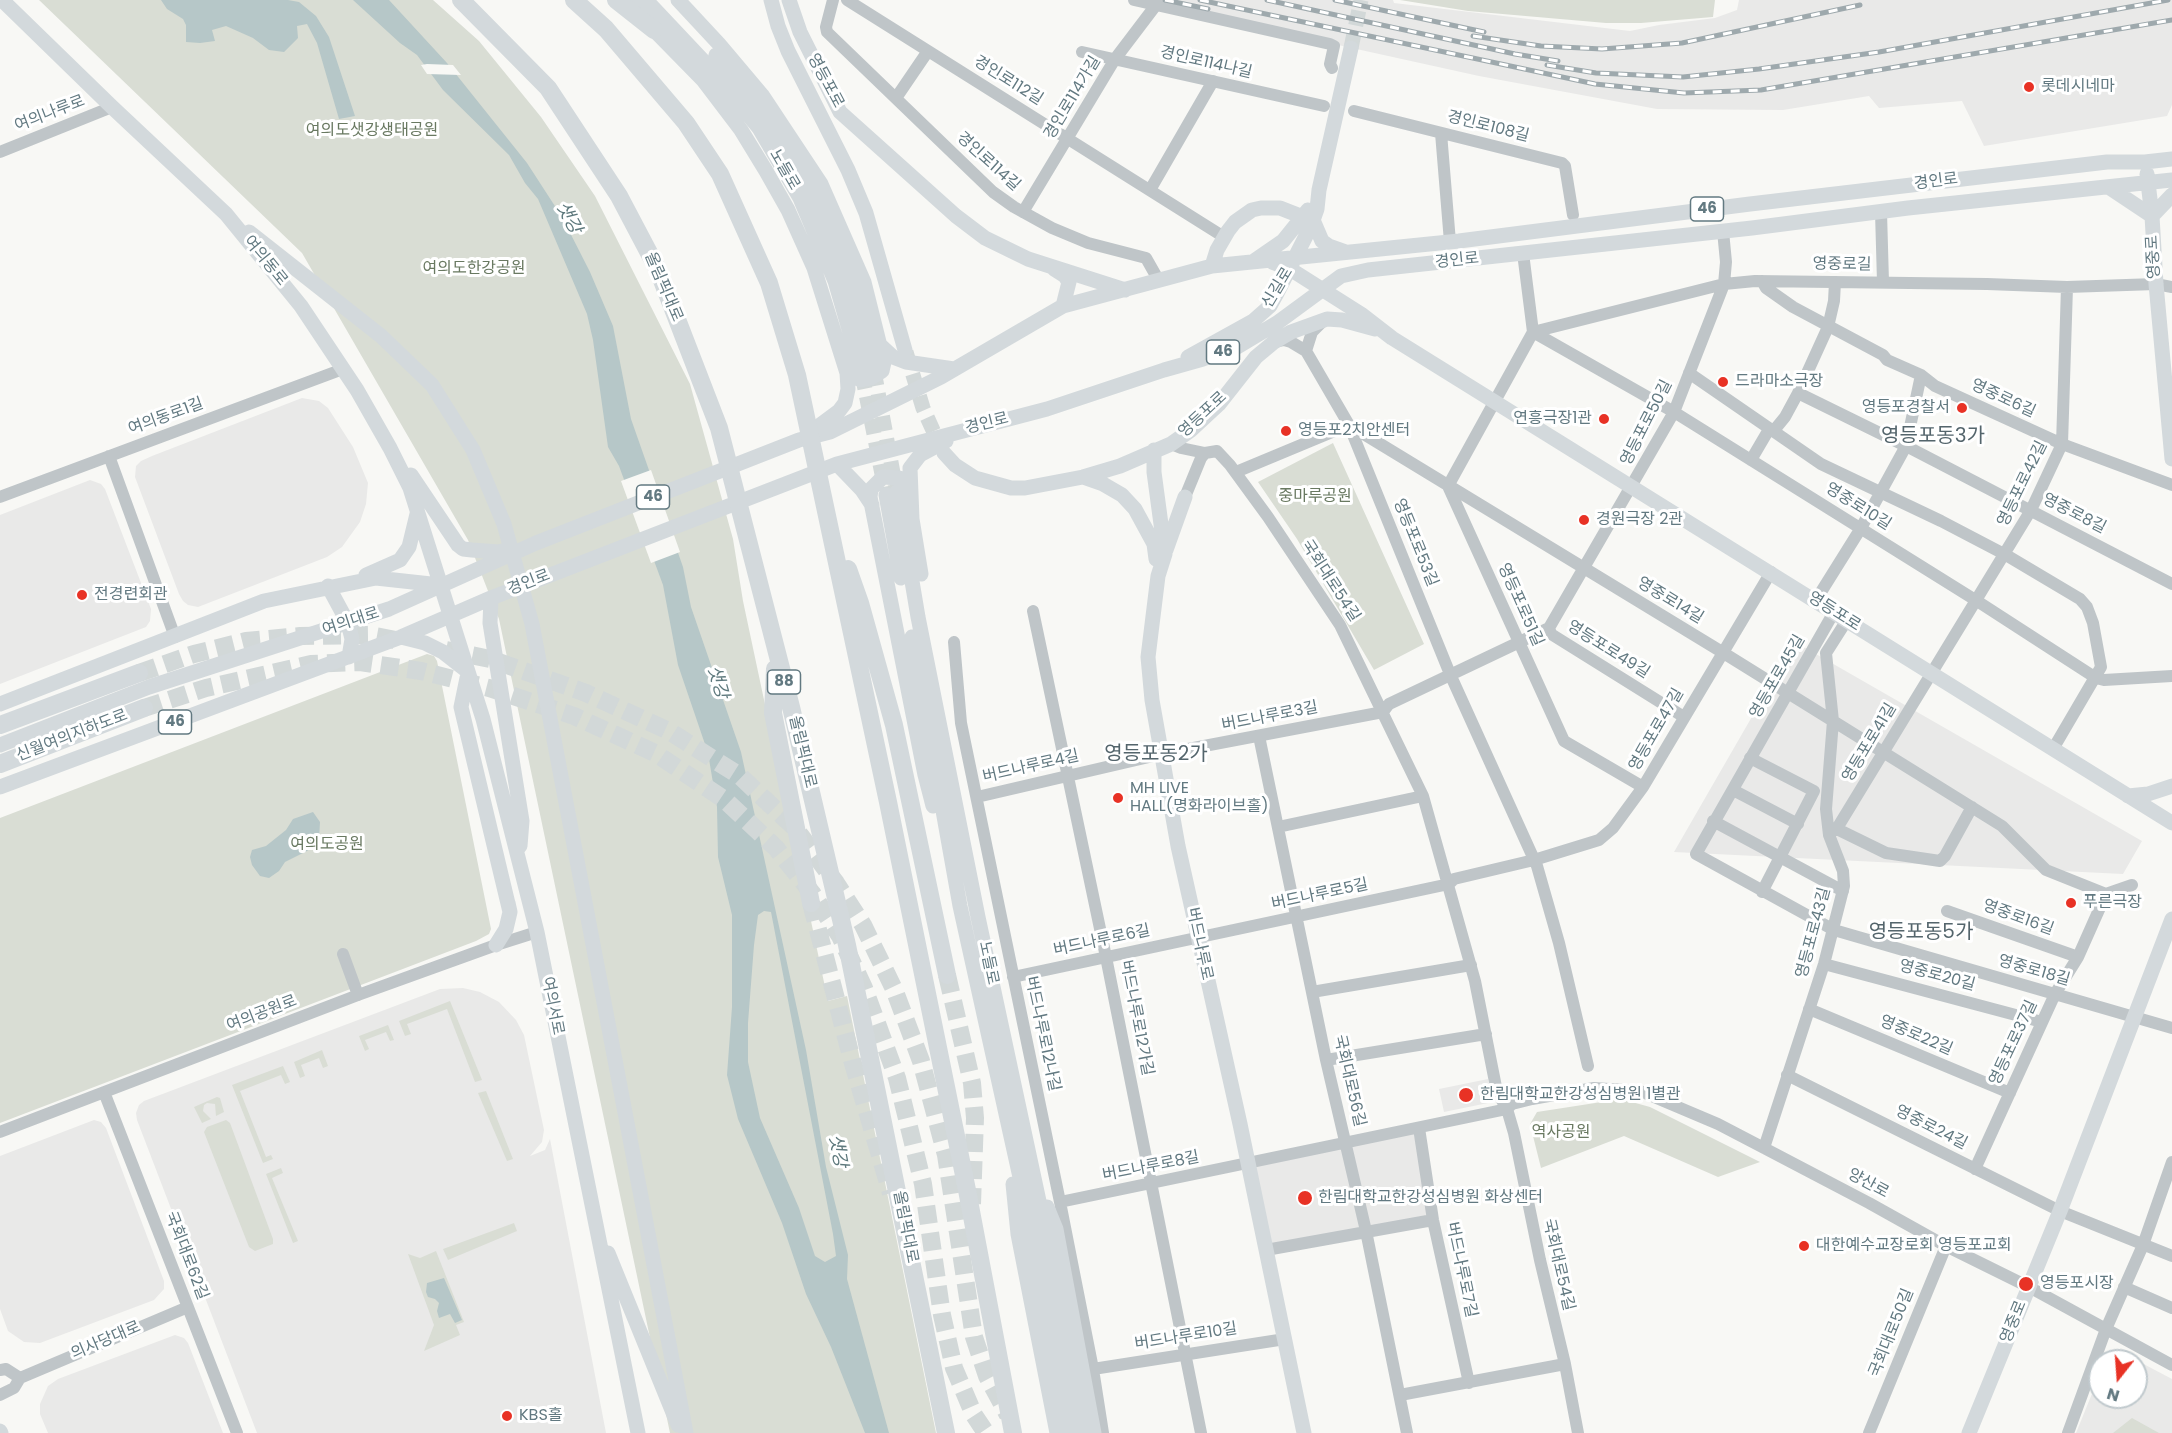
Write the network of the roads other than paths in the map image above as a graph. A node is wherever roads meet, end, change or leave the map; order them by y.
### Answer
1 (2, 0) edge
2 (461, 0) edge
3 (574, 0) edge
4 (616, 0) edge
5 (631, 0) edge
6 (646, 0) edge
7 (667, 0) edge
8 (678, 0) edge
9 (771, 0) edge
10 (789, 0) edge
11 (833, 0) edge
12 (848, 0) edge
13 (1134, 0) edge
14 (1156, 5) junction
15 (654, 30) junction
16 (1351, 48) tunnel mouth
17 (928, 51) junction
18 (1082, 52) dead end
19 (1115, 59) junction
20 (1332, 68) dead end
21 (799, 71) junction
22 (1213, 81) junction
23 (896, 98) junction
24 (1323, 106) dead end
25 (112, 107) junction
26 (1354, 111) dead end
27 (840, 112) junction
28 (1441, 133) junction
29 (1068, 138) junction
30 (0, 152) edge
31 (2172, 159) edge
32 (2145, 162) junction
33 (2172, 180) edge
34 (2148, 183) junction
35 (2110, 188) junction
36 (1150, 190) junction
37 (2172, 195) edge
38 (1023, 212) junction
39 (1881, 212) junction
40 (226, 214) junction
41 (1574, 215) dead end
42 (2152, 216) junction
43 (1308, 219) junction
44 (1723, 231) junction
45 (1224, 237) junction
46 (1450, 242) junction
47 (1349, 253) junction
48 (1523, 253) junction
49 (1262, 261) junction
50 (1292, 263) junction
51 (1212, 266) junction
52 (1051, 267) junction
53 (1160, 281) junction
54 (1762, 281) junction
55 (1834, 282) junction
56 (1883, 282) junction
57 (1724, 284) junction
58 (2156, 284) junction
59 (2067, 287) junction
60 (2172, 287) edge
61 (1125, 290) junction
62 (1322, 290) junction
63 (1064, 306) junction
64 (1327, 319) junction
65 (1342, 320) junction
66 (1277, 323) junction
67 (1828, 327) junction
68 (1381, 331) junction
69 (1533, 332) junction
70 (1274, 342) junction
71 (880, 345) junction
72 (905, 350) tunnel mouth
73 (1306, 351) junction
74 (343, 369) junction
75 (954, 369) junction
76 (1164, 370) junction
77 (861, 373) junction
78 (1689, 374) junction
79 (1922, 375) junction
80 (1798, 393) junction
81 (1495, 402) junction
82 (1674, 412) junction
83 (1349, 425) junction
84 (828, 426) junction
85 (1772, 429) junction
86 (965, 430) junction
87 (2171, 440) edge
88 (1171, 444) junction
89 (2062, 444) junction
90 (1906, 446) junction
91 (390, 448) junction
92 (1154, 450) junction
93 (944, 453) tunnel mouth
94 (1205, 453) junction
95 (109, 456) junction
96 (2172, 459) edge
97 (1751, 460) junction
98 (837, 464) junction
99 (1236, 472) junction
100 (1083, 477) junction
101 (2172, 485) edge
102 (1448, 486) junction
103 (1632, 487) junction
104 (1156, 491) junction
105 (898, 493) junction
106 (1880, 493) junction
107 (1185, 496) junction
108 (0, 497) edge
109 (873, 506) junction
110 (2031, 510) junction
111 (418, 514) junction
112 (830, 522) junction
113 (1861, 528) junction
114 (536, 543) junction
115 (1165, 555) junction
116 (2006, 555) junction
117 (1584, 568) junction
118 (1770, 572) junction
119 (1158, 576) junction
120 (2172, 584) edge
121 (440, 585) junction
122 (328, 586) junction
123 (491, 598) junction
124 (1816, 600) junction
125 (1977, 601) junction
126 (1032, 611) dead end
127 (1833, 612) junction
128 (450, 615) junction
129 (1847, 620) junction
130 (348, 623) junction
131 (1549, 628) junction
132 (175, 637) junction
133 (400, 637) junction
134 (954, 642) dead end
135 (1518, 642) junction
136 (776, 649) junction
137 (1722, 652) junction
138 (350, 657) junction
139 (467, 672) junction
140 (139, 673) tunnel mouth
141 (1932, 673) junction
142 (1450, 674) junction
143 (2172, 676) edge
144 (2096, 678) junction
145 (1788, 693) junction
146 (0, 704) edge
147 (144, 708) tunnel mouth
148 (1383, 712) junction
149 (1684, 717) junction
150 (483, 719) junction
151 (1833, 721) junction
152 (0, 725) edge
153 (1259, 736) junction
154 (0, 745) edge
155 (2053, 749) junction
156 (1883, 752) junction
157 (1162, 754) junction
158 (1750, 758) junction
159 (0, 764) edge
160 (1069, 776) junction
161 (1643, 786) junction
162 (2172, 786) edge
163 (0, 788) edge
164 (1732, 790) junction
165 (977, 796) junction
166 (1423, 796) junction
167 (2128, 796) junction
168 (1972, 807) junction
169 (1713, 821) junction
170 (2172, 823) edge
171 (1798, 824) junction
172 (1278, 827) junction
173 (1832, 829) junction
174 (1696, 854) joint
175 (1781, 856) junction
176 (1534, 860) junction
177 (519, 861) junction
178 (1449, 884) junction
179 (2132, 885) dead end
180 (1843, 891) junction
181 (1762, 892) junction
182 (2106, 894) junction
183 (811, 903) tunnel mouth
184 (960, 906) junction
185 (1947, 911) dead end
186 (510, 912) junction
187 (1297, 916) junction
188 (2172, 919) edge
189 (1834, 930) junction
190 (537, 932) junction
191 (1197, 938) junction
192 (496, 945) junction
193 (343, 954) dead end
194 (1106, 957) junction
195 (2078, 957) junction
196 (1824, 964) junction
197 (1471, 965) junction
198 (947, 975) tunnel mouth
199 (1013, 977) junction
200 (1312, 992) junction
201 (2055, 994) junction
202 (358, 995) junction
203 (1809, 1009) junction
204 (2134, 1017) junction
205 (2042, 1022) junction
206 (2172, 1028) edge
207 (1486, 1034) junction
208 (1326, 1060) junction
209 (1588, 1066) dead end
210 (1787, 1075) junction
211 (104, 1092) junction
212 (2010, 1093) junction
213 (1507, 1109) junction
214 (1007, 1125) junction
215 (1419, 1128) junction
216 (0, 1132) edge
217 (1347, 1143) junction
218 (1764, 1148) junction
219 (2172, 1162) edge
220 (1248, 1164) junction
221 (1032, 1166) junction
222 (1975, 1169) junction
223 (1152, 1183) junction
224 (2167, 1190) edge
225 (1060, 1202) junction
226 (2060, 1211) junction
227 (593, 1218) junction
228 (1433, 1220) junction
229 (1366, 1231) junction
230 (2143, 1245) junction
231 (1946, 1246) junction
232 (1266, 1250) junction
233 (2172, 1257) edge
234 (2029, 1287) junction
235 (2124, 1287) junction
236 (188, 1307) junction
237 (2172, 1308) edge
238 (2106, 1329) junction
239 (1285, 1339) junction
240 (1186, 1354) junction
241 (1565, 1364) junction
242 (2172, 1365) edge
243 (1093, 1369) junction
244 (0, 1370) edge
245 (22, 1377) junction
246 (1469, 1383) junction
247 (0, 1395) edge
248 (1400, 1395) junction
249 (237, 1433) edge
250 (638, 1433) edge
251 (682, 1433) edge
252 (686, 1433) edge
253 (946, 1433) edge
254 (1013, 1433) edge
255 (1057, 1433) edge
256 (1069, 1433) edge
257 (1083, 1433) edge
258 (1094, 1433) edge
259 (1103, 1433) edge
260 (1201, 1433) edge
261 (1304, 1433) edge
262 (1407, 1433) edge
263 (1578, 1433) edge
264 (1869, 1433) edge
265 (1969, 1433) edge
266 (2068, 1433) edge

1 - 25 main road, 여의동로
2 - 136 highway, 올림픽대로 / 88
3 - 112 highway
4 - 15 highway
5 - 15 main road
6 - 77 main road, 노들로
7 - 77 main road, 노들로
8 - 71 main road
9 - 21 main road, 영등포로
10 - 27 main road, 영등포로
11 - 23 street, 경인로114길
12 - 17 street, 경인로112길
13 - 14 street
14 - 19 street, 경인로114가길
14 - 20 street
15 - 77 main road
16 - 43 main road, 신길로
17 - 23 street
17 - 29 street, 경인로112길
18 - 19 street, 경인로114나길
19 - 22 street, 경인로114나길
19 - 29 street, 경인로114가길
21 - 27 main road
21 - 72 main road, 영등포로
22 - 24 street, 경인로114나길
22 - 36 street
23 - 38 street, 경인로114길
25 - 30 street, 여의나루로
25 - 40 main road, 여의동로
26 - 28 street, 경인로108길
27 - 52 main road, 영등포로
28 - 41 street, 경인로108길
28 - 46 street, 경인로
29 - 36 street, 경인로112길
29 - 38 street, 경인로114가길
31 - 32 main road, 경인로 / 46
32 - 34 main road, 영중로
32 - 46 main road, 경인로 / 46
33 - 34 main road, 경인로 / 46
34 - 35 main road, 경인로 / 46
34 - 42 main road, 영중로
35 - 39 main road, 경인로 / 46
35 - 42 main road
36 - 45 street, 경인로112길
37 - 42 main road
38 - 53 street, 경인로114길
39 - 44 main road, 경인로 / 46
39 - 56 street
40 - 74 main road, 여의동로
40 - 252 main road
42 - 58 main road, 영중로
43 - 45 main road
43 - 47 main road
43 - 49 main road, 신길로
43 - 50 main road, 신길로
44 - 48 main road, 경인로 / 46
44 - 57 street, 영등포로50길
45 - 51 main road
46 - 47 main road, 경인로 / 46
47 - 50 main road, 경인로 / 46
48 - 62 main road, 경인로 / 46
48 - 69 street
49 - 50 main road, 영등포로
49 - 51 main road, 경인로
50 - 62 main road, 영등포로
50 - 76 main road, 신길로
51 - 53 main road, 경인로
52 - 61 main road, 영등포로
52 - 63 main road
53 - 61 main road, 경인로
54 - 55 street, 영중로길
54 - 57 street, 영중로길
54 - 67 street, 영중로6길
55 - 56 street, 영중로길
55 - 67 street
56 - 59 street, 영중로길
57 - 69 street, 영중로길
57 - 78 street, 영등포로50길
58 - 59 street, 영중로길
58 - 60 street, 영중로길
58 - 87 main road, 영중로
59 - 89 street, 영등포로42길
61 - 63 main road, 경인로 / 46
62 - 66 main road, 경인로 / 46
62 - 68 main road, 영등포로
63 - 75 main road, 경인로 / 46
64 - 65 main road, 영등포로 / 46
64 - 70 main road, 영등포로 / 46
64 - 73 street
65 - 66 main road
65 - 68 main road, 영등포로 / 46
66 - 76 main road, 경인로 / 46
67 - 79 street, 영중로6길
67 - 80 street
68 - 81 main road, 영등포로
69 - 81 street
69 - 82 street, 영중로10길
70 - 73 street
70 - 88 main road, 영등포로 / 46
71 - 75 main road
71 - 77 main road
73 - 83 street, 영등포로53길
74 - 91 main road, 여의동로
74 - 95 street, 여의동로1길
75 - 84 main road, 경인로 / 46
76 - 86 main road, 경인로 / 46
77 - 84 main road
78 - 82 street, 영등포로50길
78 - 85 street, 영등포로50길
79 - 89 street, 영중로6길
79 - 90 street
80 - 85 street
80 - 90 street, 영중로8길
81 - 102 street
81 - 103 main road, 영등포로
82 - 97 street, 영중로10길
82 - 103 street, 영등포로50길
83 - 99 street
83 - 102 street, 영중로14길
83 - 142 street, 영등포로53길
84 - 114 main road, 경인로 / 46
85 - 97 street
85 - 106 street, 영등포로50길
86 - 98 main road, 경인로 / 46
86 - 105 main road
87 - 96 main road, 영중로
88 - 92 main road, 영등포로 / 46
88 - 94 street
89 - 101 street, 영중로6길
89 - 110 street, 영등포로42길
90 - 106 street
90 - 110 street, 영중로8길
91 - 111 main road, 여의동로
91 - 114 main road
92 - 100 main road, 영등포로 / 46
92 - 104 main road, 버드나루로
93 - 100 main road, 영등포로 / 46
94 - 99 street, 국회대로54길
94 - 107 street
95 - 108 street, 여의동로1길
95 - 132 street
97 - 113 street, 영중로10길
98 - 109 main road
98 - 123 main road, 경인로 / 46
99 - 148 street, 국회대로54길
100 - 119 main road
102 - 117 street, 영중로14길
102 - 135 street, 영등포로51길
103 - 117 street, 영등포로49길
103 - 118 main road, 영등포로
104 - 107 main road
104 - 115 main road, 버드나루로
105 - 109 main road
105 - 184 main road, 노들로
105 - 221 main road, 노들로
106 - 113 street
106 - 116 street, 영등포로50길
107 - 115 main road
109 - 184 main road
110 - 116 street, 영등포로42길
110 - 120 street, 영중로8길
111 - 121 main road, 여의동로
111 - 122 main road
112 - 198 highway
112 - 254 highway
113 - 124 street
113 - 125 street, 영중로10길
114 - 121 main road, 경인로 / 46
115 - 119 main road, 버드나루로
116 - 125 street, 영등포로42길
116 - 144 street, 영등포로50길
117 - 131 street, 영등포로49길
117 - 137 street, 영중로14길
118 - 124 main road, 영등포로
118 - 137 street, 영등포로47길
119 - 157 main road, 버드나루로
121 - 122 main road
121 - 128 main road, 여의서로
121 - 130 main road, 여의대로
122 - 130 main road
122 - 132 main road
123 - 128 main road, 경인로 / 46
123 - 177 main road
124 - 127 main road, 영등포로
125 - 141 street, 영등포로42길
125 - 144 street, 영중로10길
126 - 160 street, 버드나루로12가길
127 - 129 main road, 영등포로
127 - 145 street, 영등포로45길
128 - 133 main road, 여의대로 / 46
128 - 139 main road, 여의서로
129 - 141 main road, 영등포로
129 - 151 street, 영등포로43길
130 - 138 main road
130 - 154 main road, 여의대로
131 - 135 street, 영등포로49길
131 - 149 street, 영등포로49길
132 - 146 main road
133 - 138 main road, 여의대로 / 46
133 - 139 main road
134 - 165 street, 버드나루로12나길
135 - 142 street, 영등포로49길
135 - 161 street, 영등포로51길
136 - 183 highway
136 - 253 highway, 올림픽대로 / 88
137 - 145 street, 영중로14길
137 - 149 street, 영등포로47길
138 - 163 main road, 여의대로 / 46
139 - 150 main road, 여의서로
139 - 186 main road
140 - 152 highway
141 - 155 main road, 영등포로
141 - 156 street, 영등포로41길
142 - 148 street
142 - 176 street, 영등포로53길
143 - 144 street
144 - 155 street
145 - 151 street, 영중로14길
145 - 158 street, 영등포로45길
147 - 159 highway, 신월여의지하도로
148 - 153 street, 버드나루로3길
148 - 166 street, 국회대로54길
149 - 161 street, 영등포로47길
150 - 177 main road, 여의서로
150 - 186 main road
151 - 156 street, 영중로14길
151 - 173 street, 영등포로43길
153 - 157 street, 버드나루로3길
153 - 172 street, 국회대로56길
155 - 167 main road, 영등포로
156 - 168 street, 영중로14길
156 - 173 street, 영등포로41길
157 - 160 street, 버드나루로4길
157 - 191 main road, 버드나루로
158 - 164 street, 영등포로45길
158 - 171 street
160 - 165 street, 버드나루로4길
160 - 194 street, 버드나루로12가길
161 - 176 street, 영등포로47길
162 - 167 main road
164 - 169 street, 영등포로45길
164 - 171 street
165 - 199 street, 버드나루로12나길
166 - 172 street
166 - 178 street, 국회대로54길
167 - 170 main road, 영등포로
168 - 173 street
168 - 182 street, 영중로14길
169 - 174 street, 영등포로45길
169 - 175 street
171 - 175 street
172 - 187 street, 국회대로56길
173 - 180 street, 영등포로43길
174 - 181 street, 영중로18길
175 - 180 street
175 - 181 street
176 - 178 street
176 - 209 street, 영등포로53길
177 - 190 main road, 여의서로
178 - 187 street, 버드나루로5길
178 - 197 street, 국회대로54길
179 - 182 street
180 - 189 street, 영등포로43길
181 - 189 street, 영중로18길
182 - 195 street, 영등포로37길
184 - 214 main road, 노들로
185 - 195 street, 영중로16길
186 - 192 main road
187 - 191 street, 버드나루로5길
187 - 200 street, 국회대로56길
188 - 204 main road, 영중로
189 - 196 street, 영등포로43길
189 - 201 street, 영중로18길
190 - 192 street, 여의공원로
190 - 227 main road, 여의서로
191 - 194 street, 버드나루로6길
191 - 220 main road, 버드나루로
192 - 202 street, 여의공원로
193 - 202 street
194 - 199 street, 버드나루로6길
194 - 223 street, 버드나루로12가길
195 - 201 street, 영등포로37길
196 - 203 street, 영등포로43길
196 - 205 street, 영중로20길
197 - 200 street
197 - 207 street, 국회대로54길
199 - 225 street, 버드나루로12나길
200 - 208 street, 국회대로56길
201 - 204 street, 영중로18길
201 - 205 street, 영등포로37길
202 - 211 street, 여의공원로
203 - 210 street, 영등포로43길
203 - 212 street, 영중로22길
204 - 206 street
204 - 226 main road, 영중로
205 - 212 street, 영등포로37길
207 - 208 street
207 - 213 street, 국회대로54길
208 - 217 street, 국회대로56길
210 - 218 street, 영등포로43길
210 - 222 street, 영중로24길
211 - 216 street, 여의공원로
211 - 236 street, 국회대로62길
212 - 222 street, 영등포로37길
213 - 215 street
213 - 218 street, 양산로
213 - 241 street, 국회대로54길
214 - 255 main road
214 - 256 main road, 노들로
215 - 217 street
215 - 228 street, 버드나루로7길
217 - 220 street
217 - 229 street, 국회대로56길
218 - 231 street, 양산로
219 - 224 street
220 - 223 street, 버드나루로8길
220 - 232 main road, 버드나루로
221 - 257 main road, 노들로
221 - 258 main road
222 - 226 street, 영중로24길
223 - 225 street, 버드나루로8길
223 - 240 street, 버드나루로12가길
224 - 230 street
225 - 243 street, 버드나루로12나길
226 - 230 street
226 - 234 main road, 영중로
227 - 250 main road, 여의서로
227 - 251 main road
228 - 229 street
228 - 246 street, 버드나루로7길
229 - 232 street
229 - 248 street, 국회대로56길
230 - 233 street
230 - 235 street
231 - 234 street, 양산로
231 - 264 street, 국회대로50길
232 - 239 main road, 버드나루로
234 - 238 street, 양산로
234 - 265 main road, 영중로
235 - 237 street
235 - 238 street
236 - 245 street, 의사당대로
236 - 249 street, 국회대로62길
238 - 242 street, 양산로
238 - 266 street
239 - 240 street, 버드나루로10길
239 - 261 main road, 버드나루로
240 - 243 street, 버드나루로10길
240 - 260 street, 버드나루로12가길
241 - 246 street
241 - 263 street, 국회대로54길
243 - 259 street, 버드나루로12나길
244 - 245 street
245 - 247 street, 의사당대로
246 - 248 street
248 - 262 street, 국회대로56길

